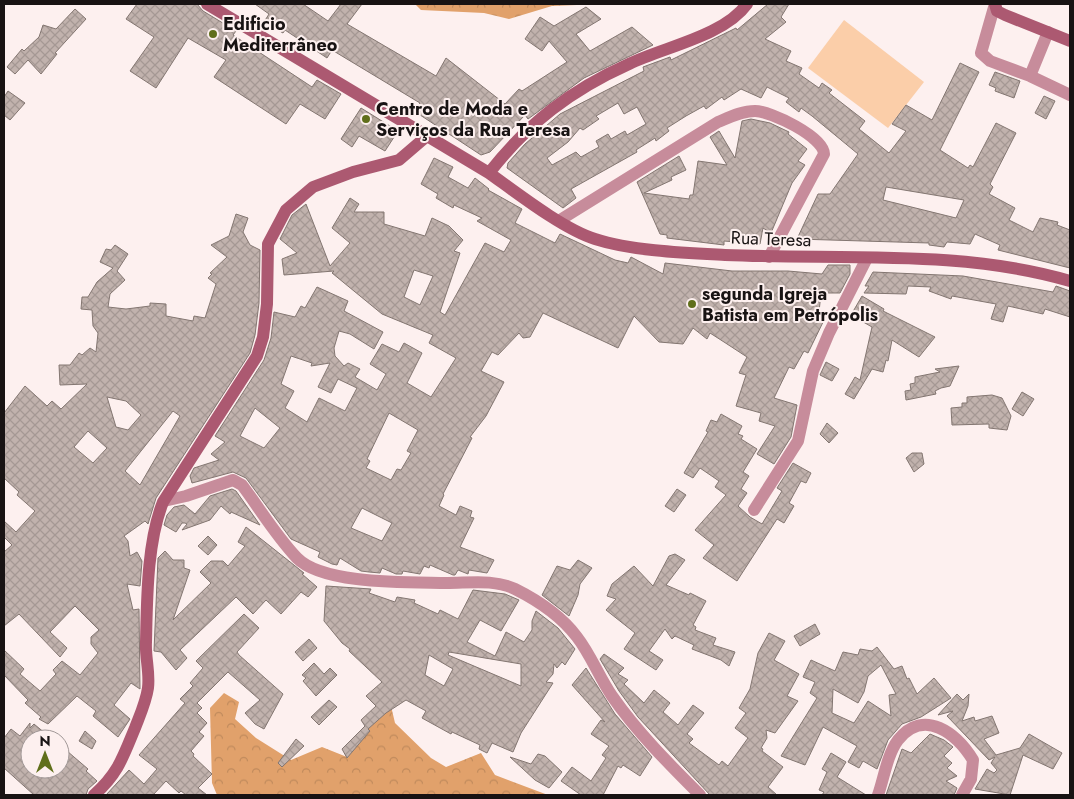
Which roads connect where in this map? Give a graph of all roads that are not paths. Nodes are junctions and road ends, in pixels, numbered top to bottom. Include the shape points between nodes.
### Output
1 (207, 4) edge
2 (747, 4) edge
3 (995, 4) edge
4 (1048, 32) junction
5 (1070, 41) edge
6 (1030, 76) junction
7 (1070, 95) edge
8 (427, 136) junction
9 (489, 173) junction
10 (560, 220) junction
11 (769, 257) junction
12 (867, 258) junction
13 (1070, 281) edge
14 (164, 501) junction
15 (754, 510) dead end
16 (94, 795) edge
17 (700, 795) edge
18 (878, 795) edge
19 (962, 795) edge

1 - 8 main road, Rua Teresa
2 - 9 main road via 720,26 630,63 570,96 532,124
3 - 4 main road via 1005,15
3 - 6 street via 981,53 990,61
4 - 5 main road
4 - 6 street
6 - 7 street
8 - 9 main road, Rua Teresa
8 - 14 main road via 399,160 352,172 313,187 286,210 268,244 267,304 257,356
9 - 10 main road, Rua Teresa
10 - 11 main road, Rua Teresa via 592,238 609,243 693,254
10 - 11 street via 718,122 737,114 768,113 810,136 822,147 824,154
11 - 12 main road, Rua Teresa
12 - 13 main road, Rua Teresa via 973,261 1034,270
12 - 15 street via 828,333 813,371 798,441
14 - 16 main road via 152,538 146,700 121,764
14 - 17 street via 232,480 242,485 298,558 320,571 390,582 490,582 515,589 568,626 611,696 655,749
18 - 19 street via 898,741 918,726 940,726 973,760 971,779

